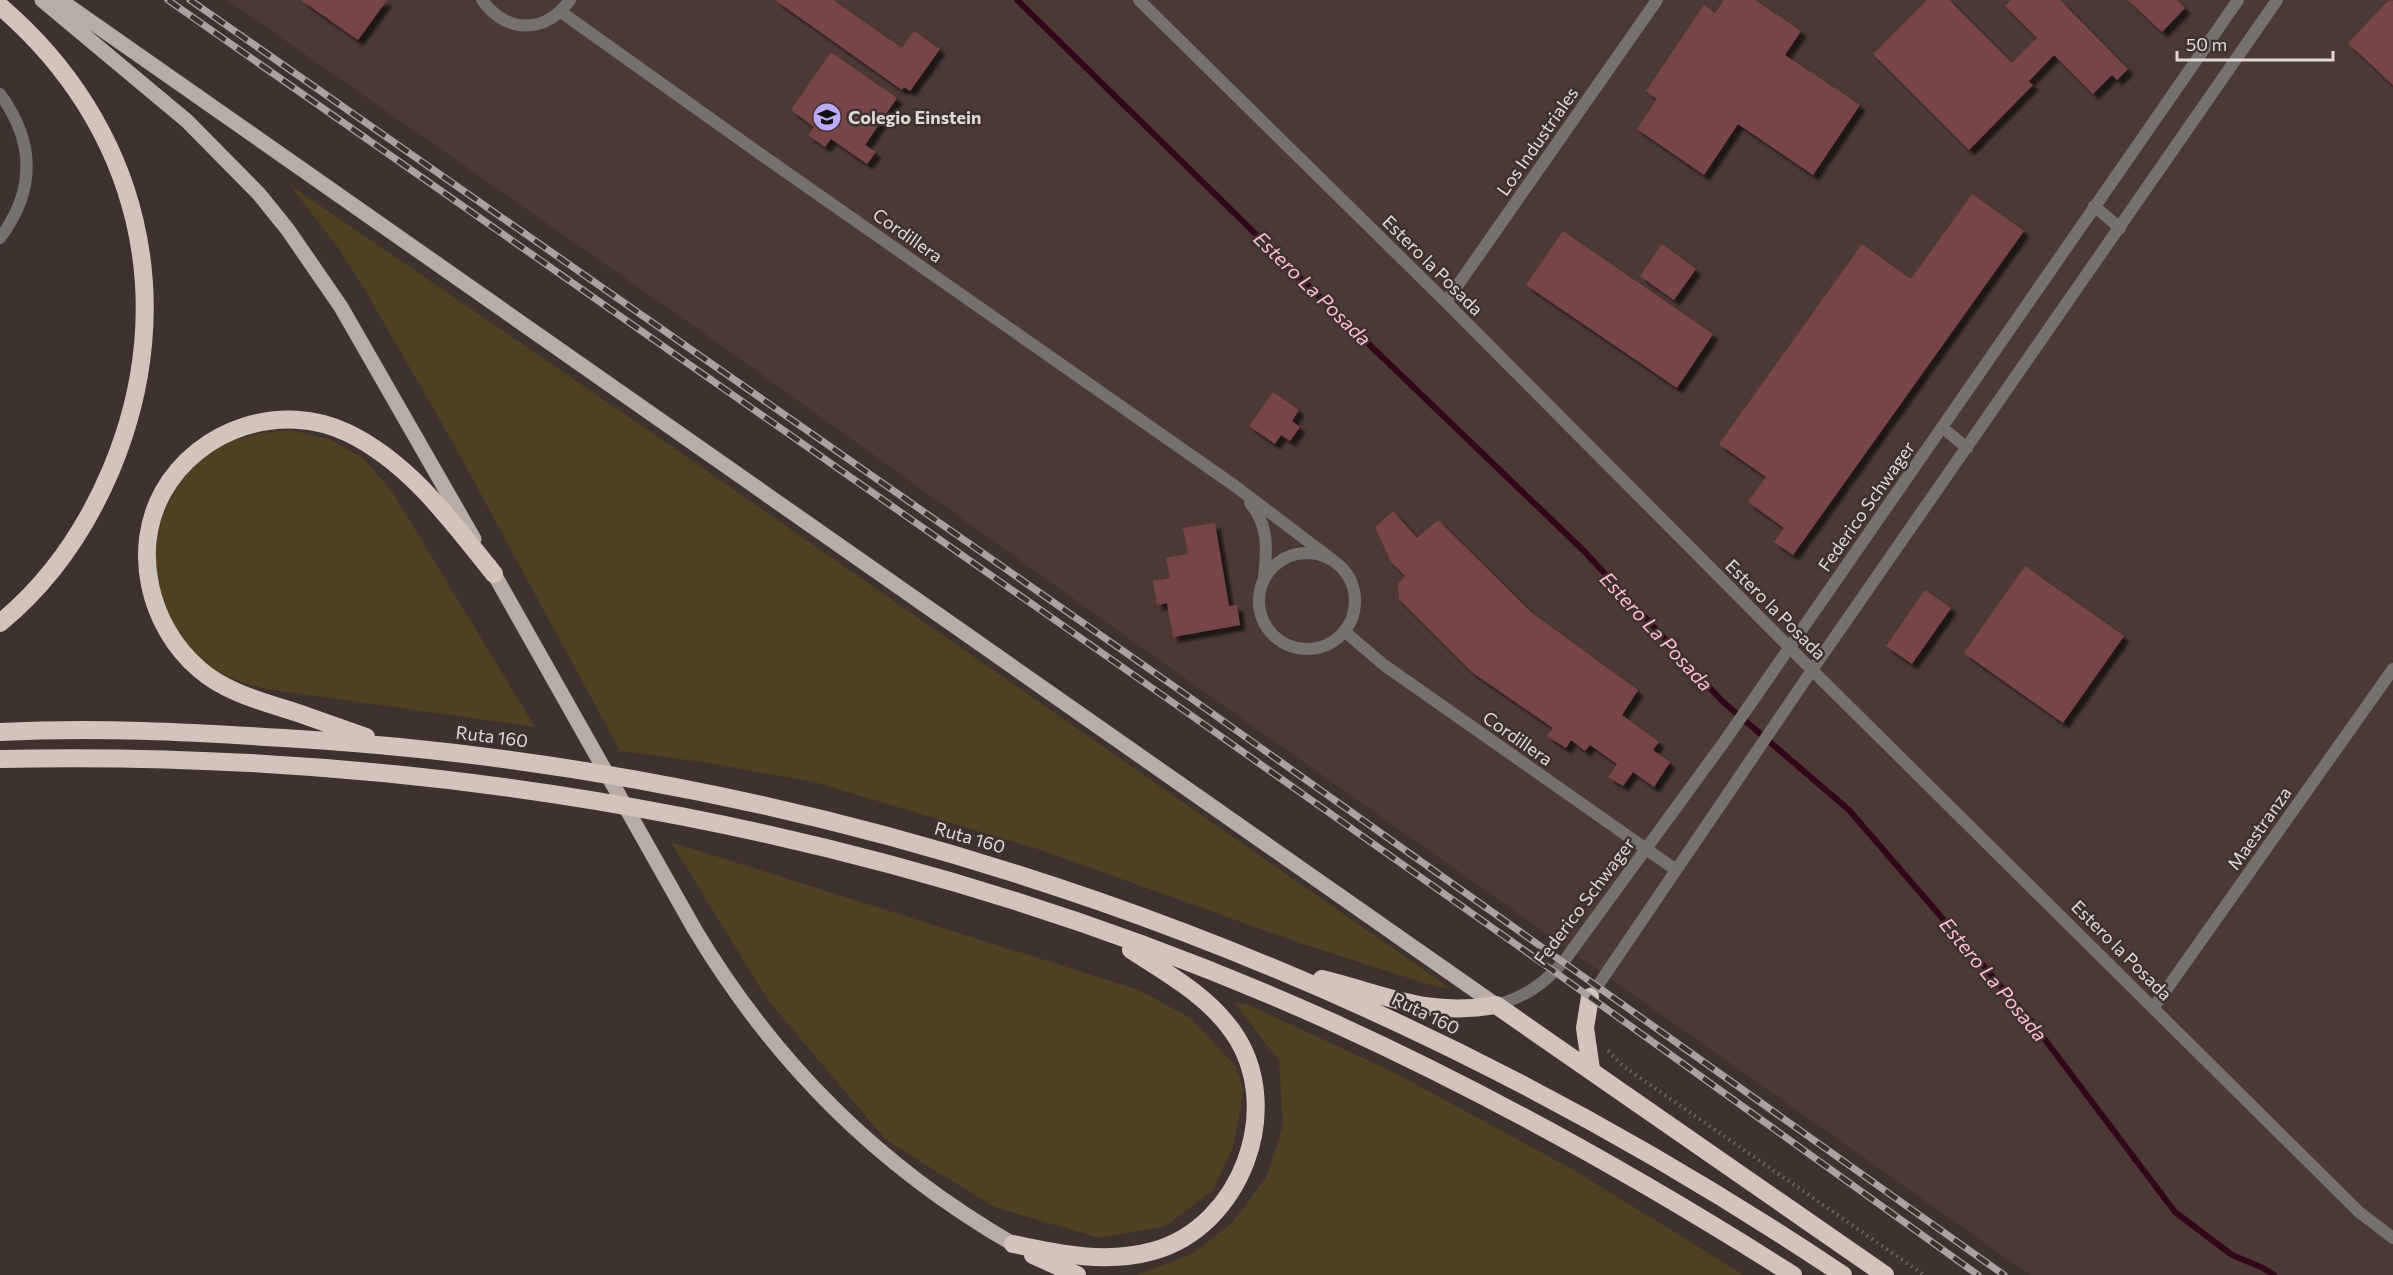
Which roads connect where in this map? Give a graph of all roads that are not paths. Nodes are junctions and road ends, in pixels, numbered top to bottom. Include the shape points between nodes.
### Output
1 (42, 0) edge
2 (60, 0) edge
3 (482, 0) edge
4 (570, 0) edge
5 (1139, 0) edge
6 (1657, 0) edge
7 (2238, 0) edge
8 (2272, 2) edge
9 (0, 6) edge
10 (561, 12) junction
11 (0, 94) edge
12 (2094, 206) junction
13 (2120, 228) junction
14 (0, 238) edge
15 (1446, 302) junction
16 (1943, 428) junction
17 (1967, 448) junction
18 (1235, 486) junction
19 (1334, 561) junction
20 (494, 574) junction
21 (1264, 578) junction
22 (0, 623) edge
23 (1344, 631) junction
24 (1789, 648) junction
25 (2393, 669) edge
26 (1812, 670) junction
27 (0, 732) edge
28 (391, 745) junction
29 (0, 759) edge
30 (1646, 850) junction
31 (1676, 870) junction
32 (1093, 928) junction
33 (1280, 969) junction
34 (1590, 997) joint
35 (1496, 1005) junction
36 (2154, 1007) junction
37 (1592, 1070) junction
38 (2393, 1238) edge
39 (1013, 1244) junction
40 (1077, 1275) edge
41 (1793, 1275) edge
42 (1843, 1275) edge
43 (1885, 1275) edge

1 - 20 main road via 187,121 245,178 288,230 341,307
2 - 35 main road
3 - 10 street via 502,20 517,25 548,21
4 - 10 street
5 - 15 street, Estero la Posada
6 - 15 street, Los Industriales
7 - 12 street, Federico Schwager
8 - 13 street
9 - 22 highway via 64,74 105,137 132,208 145,293 143,348 136,390 127,427 105,483 64,556 30,596
10 - 18 street, Cordillera
11 - 14 street via 19,123 27,165 18,210
12 - 13 street
12 - 16 street, Federico Schwager
13 - 17 street
15 - 24 street, Estero la Posada
16 - 17 street
16 - 24 street, Federico Schwager
17 - 26 street
18 - 19 street, Cordillera
18 - 21 street, Cordillera via 1258,512 1264,527
19 - 21 street via 1304,552 1274,565
19 - 23 street, Cordillera via 1353,586 1352,617
20 - 28 highway via 446,515 399,467 366,442 326,424 282,418 236,429 202,448 163,492 148,537 149,580 161,619 190,661 244,695
20 - 39 main road via 716,966 740,1000 789,1062 847,1122 909,1175
21 - 23 street, Cordillera via 1259,609 1264,624 1281,640 1302,649 1318,648
23 - 30 street, Cordillera via 1384,665
24 - 26 street, Estero la Posada
24 - 30 street, Federico Schwager
25 - 36 street, Maestranza
26 - 31 street
26 - 36 street, Estero la Posada
27 - 28 highway, Ruta 160 via 165,731
28 - 33 highway, Ruta 160 via 685,788 858,827 1096,899
29 - 32 highway via 151,758 320,766 581,798 668,812 826,848
30 - 31 street, Cordillera
30 - 35 street, Federico Schwager via 1549,978 1526,994
31 - 34 street
32 - 39 highway via 1194,993 1234,1034 1248,1064 1255,1096 1249,1156 1232,1190 1208,1219 1193,1232 1156,1250 1099,1258
32 - 41 highway via 1330,1021 1461,1083 1615,1166
33 - 35 highway via 1412,1005 1455,1010
33 - 42 highway, Ruta 160 via 1443,1044 1599,1125
34 - 37 highway via 1585,1028
35 - 37 highway
36 - 38 street, Estero la Posada via 2359,1212
37 - 43 highway
39 - 40 highway

